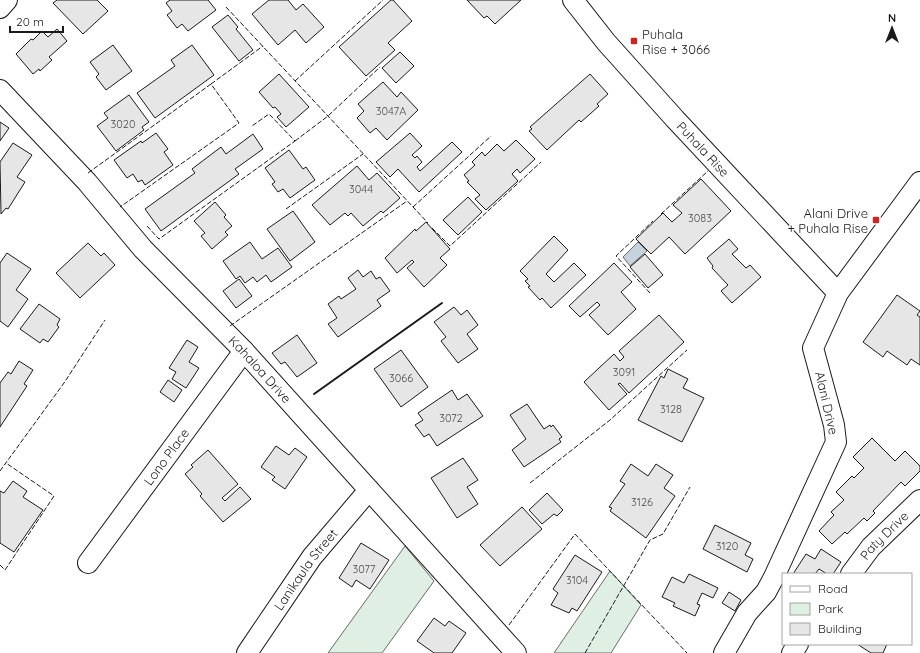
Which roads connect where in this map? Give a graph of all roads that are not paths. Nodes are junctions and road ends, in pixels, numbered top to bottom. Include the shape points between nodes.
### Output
1 (7, 0) edge
2 (573, 0) edge
3 (0, 8) edge
4 (0, 90) edge
5 (920, 182) edge
6 (838, 293) junction
7 (244, 351) junction
8 (369, 490) junction
9 (920, 500) edge
10 (88, 563) dead end
11 (852, 573) edge
12 (247, 653) edge
13 (516, 653) edge
14 (724, 653) edge

1 - 3 street
2 - 6 street, Puhala Rise via 606,42 675,119
4 - 7 street, Kahaloa Drive via 87,182 143,249
5 - 6 street, Alani Drive
6 - 14 street, Alani Drive via 813,348 834,425 836,442 774,577 766,592 747,613
7 - 8 street, Kahaloa Drive
7 - 10 street, Lono Place
8 - 12 street, Lanikaula Street via 312,558
8 - 13 street, Kahaloa Drive
9 - 11 street, Paty Drive via 871,547

